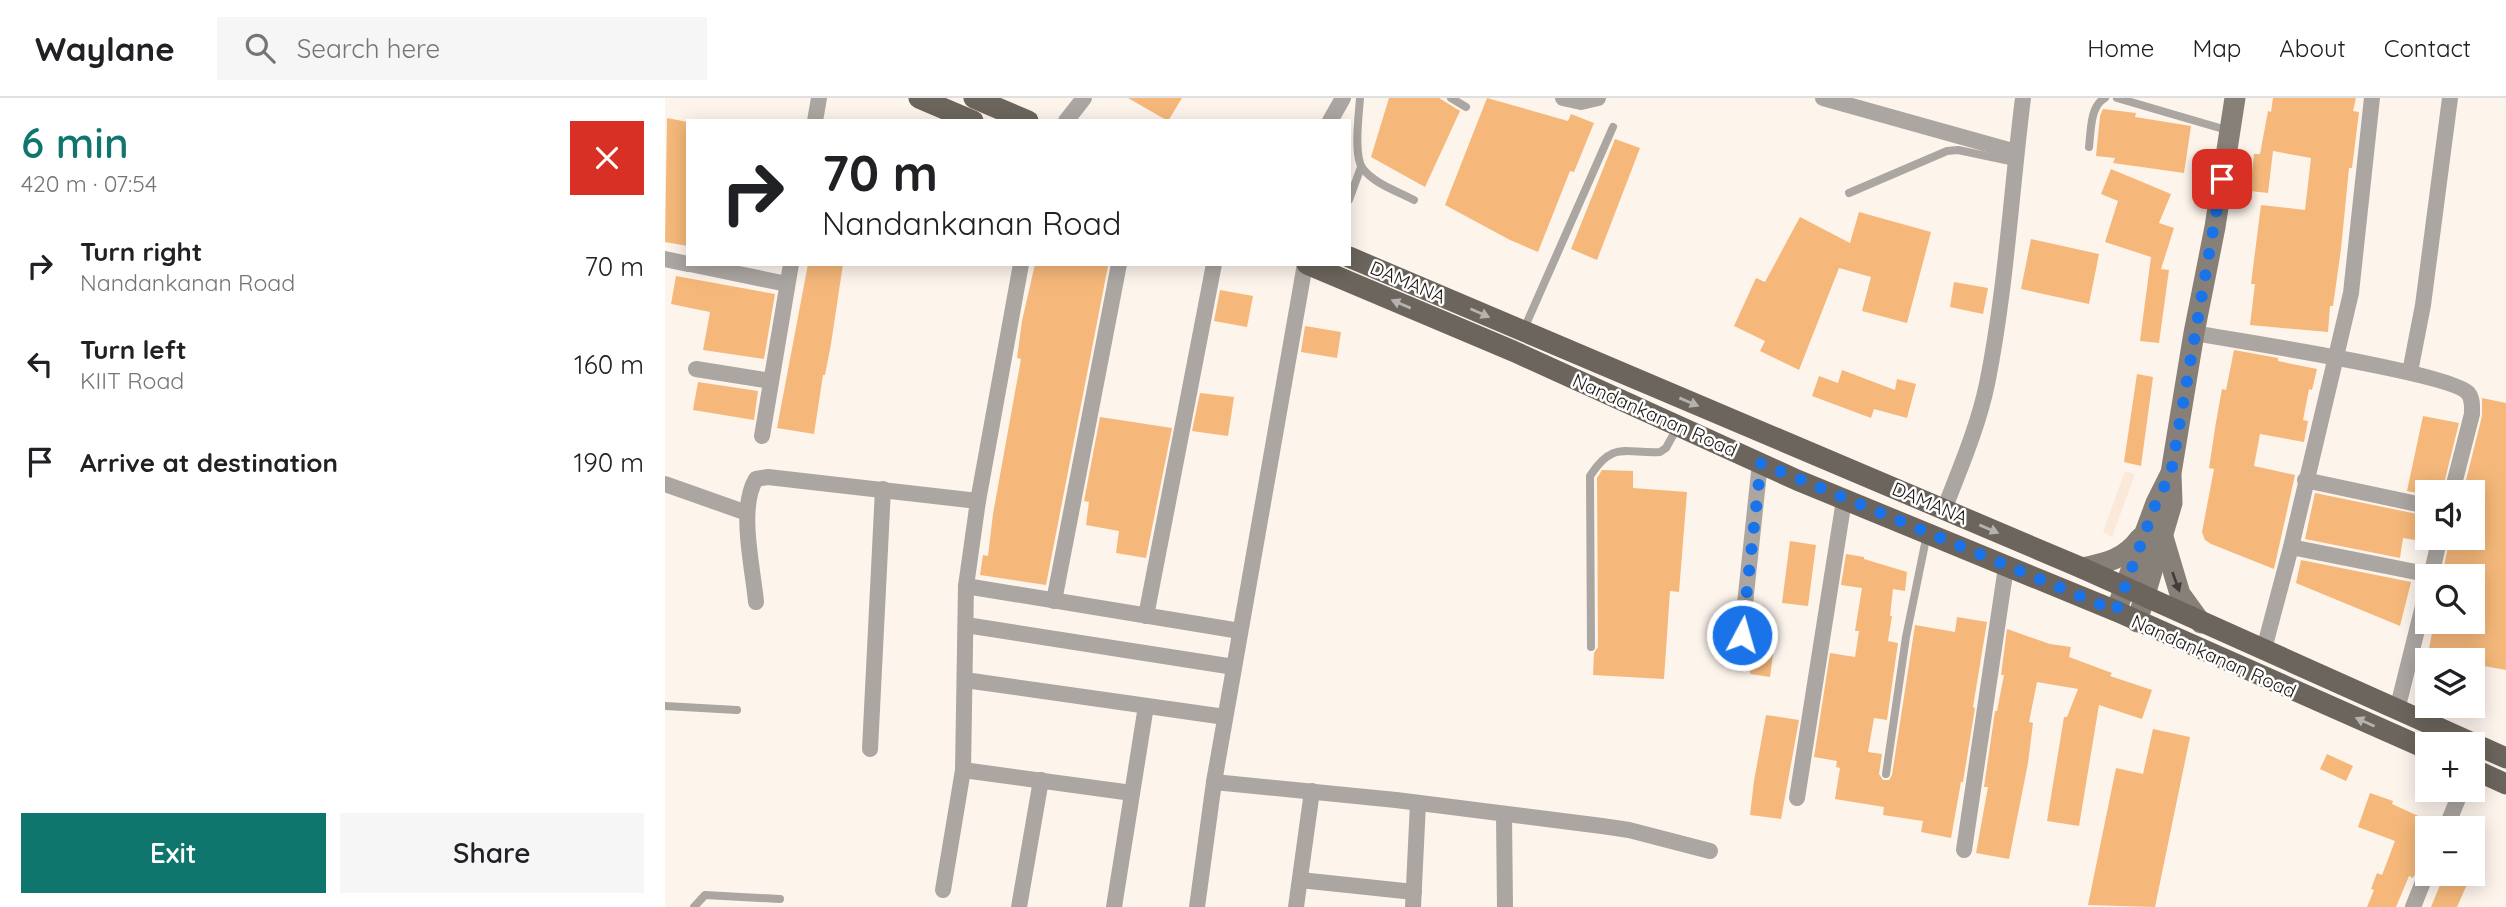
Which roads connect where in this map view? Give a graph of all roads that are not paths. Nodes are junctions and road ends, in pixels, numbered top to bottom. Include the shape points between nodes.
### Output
1 (818, 98) edge
2 (919, 98) edge
3 (974, 98) edge
4 (1084, 98) edge
5 (1343, 98) edge
6 (1360, 98) edge
7 (1451, 98) edge
8 (1563, 98) edge
9 (1598, 98) edge
10 (1823, 98) edge
11 (2023, 98) edge
12 (2105, 98) edge
13 (2117, 98) edge
14 (2235, 98) edge
15 (2372, 98) edge
16 (2450, 98) edge
17 (1466, 107) dead end
18 (815, 119) edge
19 (968, 119) edge
20 (1023, 119) edge
21 (1068, 119) edge
22 (1331, 119) edge
23 (1613, 127) dead end
24 (2230, 131) junction
25 (2089, 147) dead end
26 (2016, 157) junction
27 (1361, 167) junction
28 (1849, 193) dead end
29 (1351, 194) edge
30 (1414, 200) dead end
31 (1351, 258) edge
32 (665, 259) edge
33 (686, 263) edge
34 (699, 266) edge
35 (790, 266) edge
36 (1021, 266) edge
37 (1119, 266) edge
38 (1214, 266) edge
39 (1306, 266) edge
40 (1311, 266) edge
41 (787, 284) junction
42 (1523, 332) junction
43 (2194, 333) junction
44 (2335, 359) junction
45 (696, 369) dead end
46 (2410, 372) junction
47 (771, 381) junction
48 (1678, 426) junction
49 (762, 436) dead end
50 (1761, 463) junction
51 (2305, 480) junction
52 (2455, 480) edge
53 (665, 484) edge
54 (883, 489) junction
55 (1844, 500) junction
56 (978, 501) junction
57 (2415, 503) edge
58 (1944, 510) junction
59 (747, 513) junction
60 (2155, 532) junction
61 (1927, 534) junction
62 (2291, 547) junction
63 (2006, 567) junction
64 (2082, 568) junction
65 (2415, 576) edge
66 (966, 586) junction
67 (2135, 591) junction
68 (1054, 601) junction
69 (756, 602) dead end
70 (2116, 611) junction
71 (1146, 616) junction
72 (2137, 622) junction
73 (2201, 623) junction
74 (966, 625) junction
75 (1240, 631) junction
76 (2416, 634) edge
77 (1591, 647) dead end
78 (2264, 649) junction
79 (1739, 660) dead end
80 (1234, 667) junction
81 (965, 680) junction
82 (665, 706) edge
83 (1146, 706) junction
84 (737, 710) dead end
85 (2397, 710) junction
86 (1226, 717) junction
87 (2415, 744) edge
88 (870, 750) dead end
89 (2506, 758) edge
90 (963, 770) junction
91 (1886, 774) dead end
92 (2485, 774) edge
93 (1041, 780) junction
94 (1214, 782) junction
95 (2506, 784) edge
96 (1312, 791) junction
97 (1132, 793) junction
98 (1797, 797) dead end
99 (1418, 803) junction
100 (1504, 814) junction
101 (1964, 850) dead end
102 (1710, 852) dead end
103 (1300, 880) junction
104 (2421, 886) edge
105 (943, 890) dead end
106 (1414, 899) edge
107 (780, 900) dead end
108 (694, 907) edge
109 (1019, 907) edge
110 (1114, 907) edge
111 (1197, 907) edge
112 (1296, 907) edge
113 (1504, 907) edge
114 (2413, 907) edge

1 - 18 street
2 - 19 main road
3 - 20 main road
4 - 21 street
5 - 22 street
6 - 27 lane
7 - 17 lane
8 - 9 street via 1581,102
10 - 26 street
11 - 26 street
12 - 25 lane via 2094,110
13 - 24 lane
14 - 24 main road
15 - 44 street via 2351,293
16 - 46 street
23 - 42 lane
24 - 43 main road
26 - 28 lane via 1947,151
26 - 58 street via 1987,384 1974,433
27 - 29 lane
27 - 30 lane via 1375,180
31 -> 42 main road, DAMANA
32 - 33 street
34 - 41 street
35 - 41 street
36 - 56 street
37 - 68 street
38 - 71 street
39 - 75 street
48 -> 40 main road, Nandankanan Road
41 - 47 street
42 -> 58 main road, DAMANA
43 - 44 street
43 - 60 main road via 2171,473 2172,503
44 - 46 street
44 - 51 street
45 - 47 street
46 - 52 street via 2456,386 2468,393 2472,402
47 - 49 street
48 - 50 main road, Nandankanan Road
48 - 77 lane via 1660,452 1616,451 1599,462 1590,476
50 - 55 main road, Nandankanan Road
50 - 79 street
51 - 57 street
51 - 62 street
53 - 59 street
54 - 56 street
54 - 59 street via 756,478
54 - 88 street
55 - 61 main road, Nandankanan Road
55 - 98 street
56 - 66 street
58 -> 64 main road, DAMANA
59 - 69 street
60 - 64 main road via 2116,560
60 - 67 main road
60 -> 73 main road via 2180,594
61 - 63 main road, Nandankanan Road
61 - 91 lane
62 - 65 street
62 - 78 street
63 - 70 main road, Nandankanan Road
63 - 101 street
64 - 67 main road, DAMANA
66 - 68 street
66 - 74 street
67 - 70 main road
67 - 72 main road
67 - 73 main road, DAMANA
68 - 71 street
70 - 72 main road, Nandankanan Road
71 - 75 street
87 -> 72 main road, Nandankanan Road
73 - 78 main road, DAMANA
74 - 80 street
74 - 81 street
75 - 80 street
76 - 85 street
78 - 85 main road, DAMANA
80 - 86 street
81 - 83 street
81 - 90 street
82 - 84 lane
83 - 86 street
83 - 97 street
85 - 89 main road, DAMANA
86 - 94 street
90 - 93 street
90 - 105 street
92 - 95 main road
93 - 97 street
93 - 109 street
94 - 96 street
94 - 111 street
96 - 99 street
96 - 103 street
97 - 110 street
99 - 100 street
99 - 106 street
100 - 102 street via 1629,830
100 - 113 street
103 - 106 street
103 - 112 street
104 - 114 street
107 - 108 lane via 705,895

